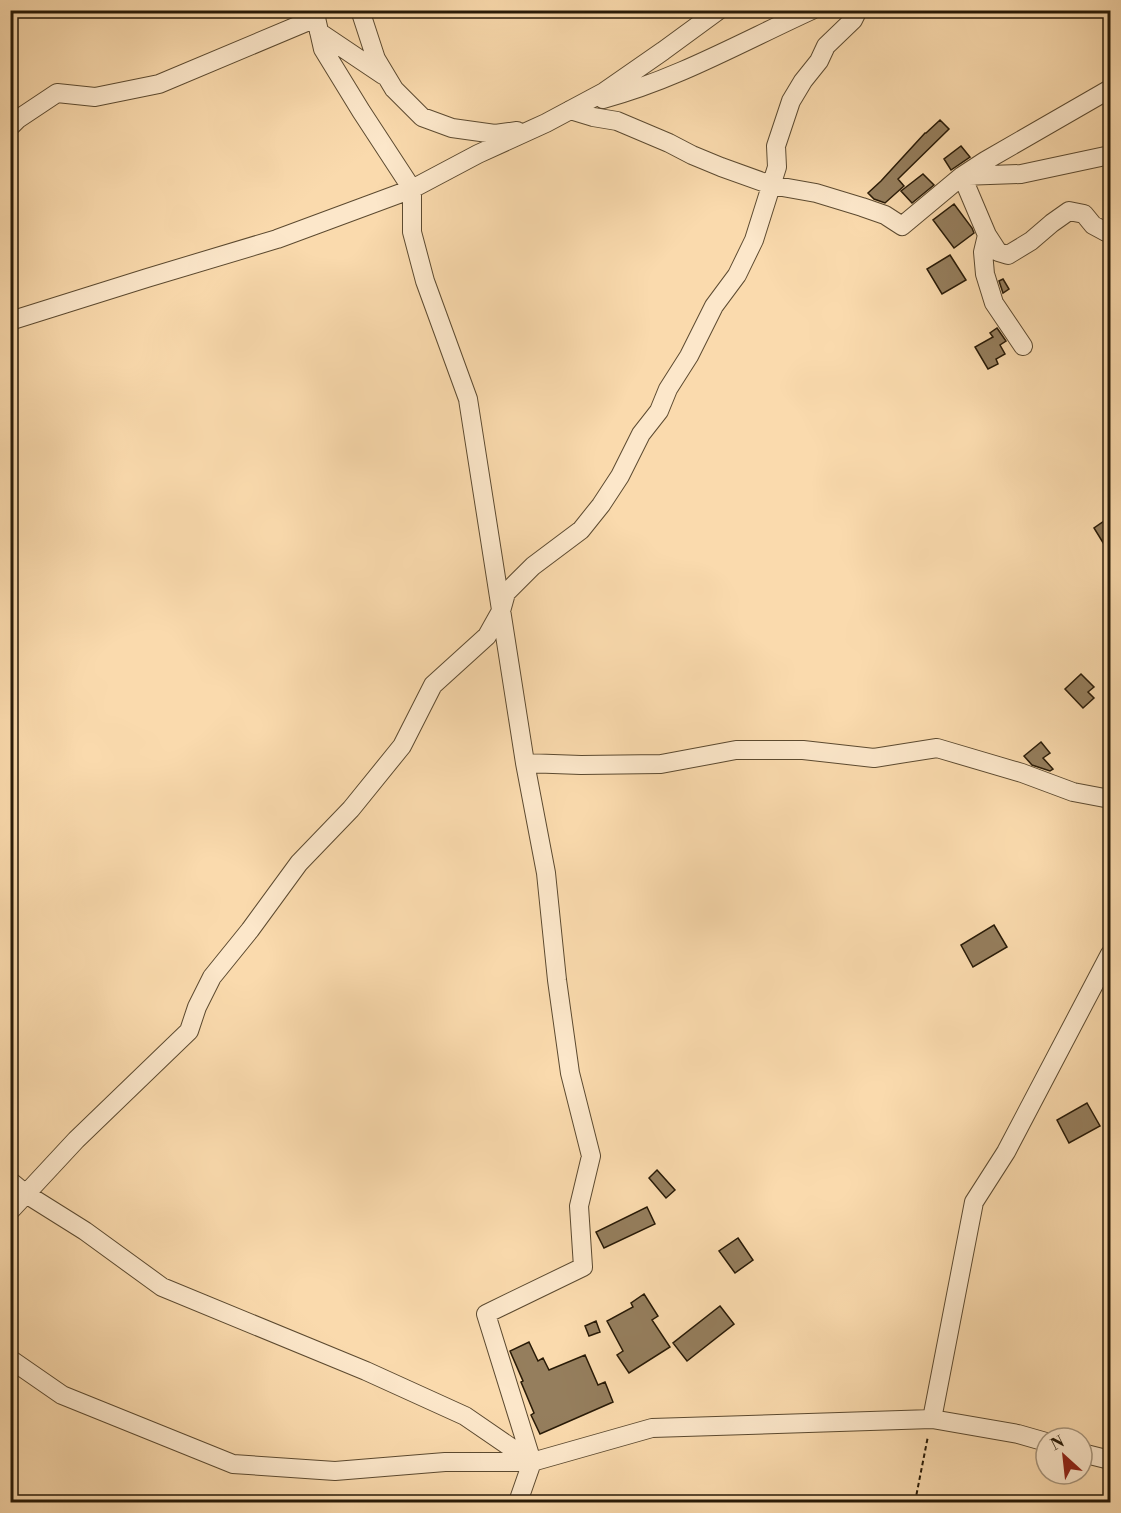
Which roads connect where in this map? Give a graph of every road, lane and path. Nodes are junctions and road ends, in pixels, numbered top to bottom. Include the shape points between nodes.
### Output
1 (360, 10) edge
2 (719, 10) edge
3 (812, 10) edge
4 (858, 10) edge
5 (318, 20) edge
6 (387, 78) junction
7 (1110, 89) edge
8 (575, 107) junction
9 (10, 127) edge
10 (530, 130) junction
11 (1110, 155) edge
12 (962, 176) junction
13 (771, 185) junction
14 (412, 189) junction
15 (1106, 232) dead end
16 (987, 235) junction
17 (10, 321) edge
18 (1023, 346) dead end
19 (501, 611) junction
20 (525, 763) junction
21 (1110, 799) edge
22 (1110, 954) edge
23 (10, 1181) edge
24 (26, 1194) junction
25 (10, 1211) edge
26 (10, 1359) edge
27 (932, 1419) junction
28 (1034, 1439) edge
29 (1094, 1457) edge
30 (1110, 1460) edge
31 (532, 1462) junction
32 (518, 1503) edge
33 (915, 1503) edge

1 - 6 street via 375,59
2 - 8 street via 614,85
3 - 8 street via 696,65 625,93
4 - 13 street via 826,46 791,101 776,146 777,167
5 - 6 street
5 - 9 street via 159,84 95,97 57,93
5 - 14 street via 323,48
6 - 10 street via 422,117 452,128 495,134
7 - 12 street
8 - 10 street
8 - 13 street
10 - 14 street
11 - 12 street via 1021,174
12 - 13 street via 902,226 862,207
12 - 16 street
13 - 19 street via 754,240 737,275 714,306 620,476 581,530 533,566 506,593
14 - 17 street via 278,239
14 - 19 street via 412,232 425,281 468,399
15 - 16 street via 1084,214 1070,212 1008,255 998,252
16 - 18 street via 984,274 994,303
19 - 20 street
19 - 24 street via 487,636 433,685 402,746 351,809 299,863 212,977 189,1031
20 - 21 street via 661,764 736,750 803,750 874,758 937,748 1073,792
20 - 31 street via 546,873 570,1073 591,1156 579,1206 583,1267 486,1314
22 - 27 street via 1006,1152 975,1202
23 - 24 street
24 - 25 street
24 - 31 street via 162,1287 465,1416
26 - 31 street via 62,1395 233,1464 335,1471 445,1462
27 - 28 street
27 - 31 street via 652,1428
27 - 33 path
29 - 30 street
31 - 32 street

